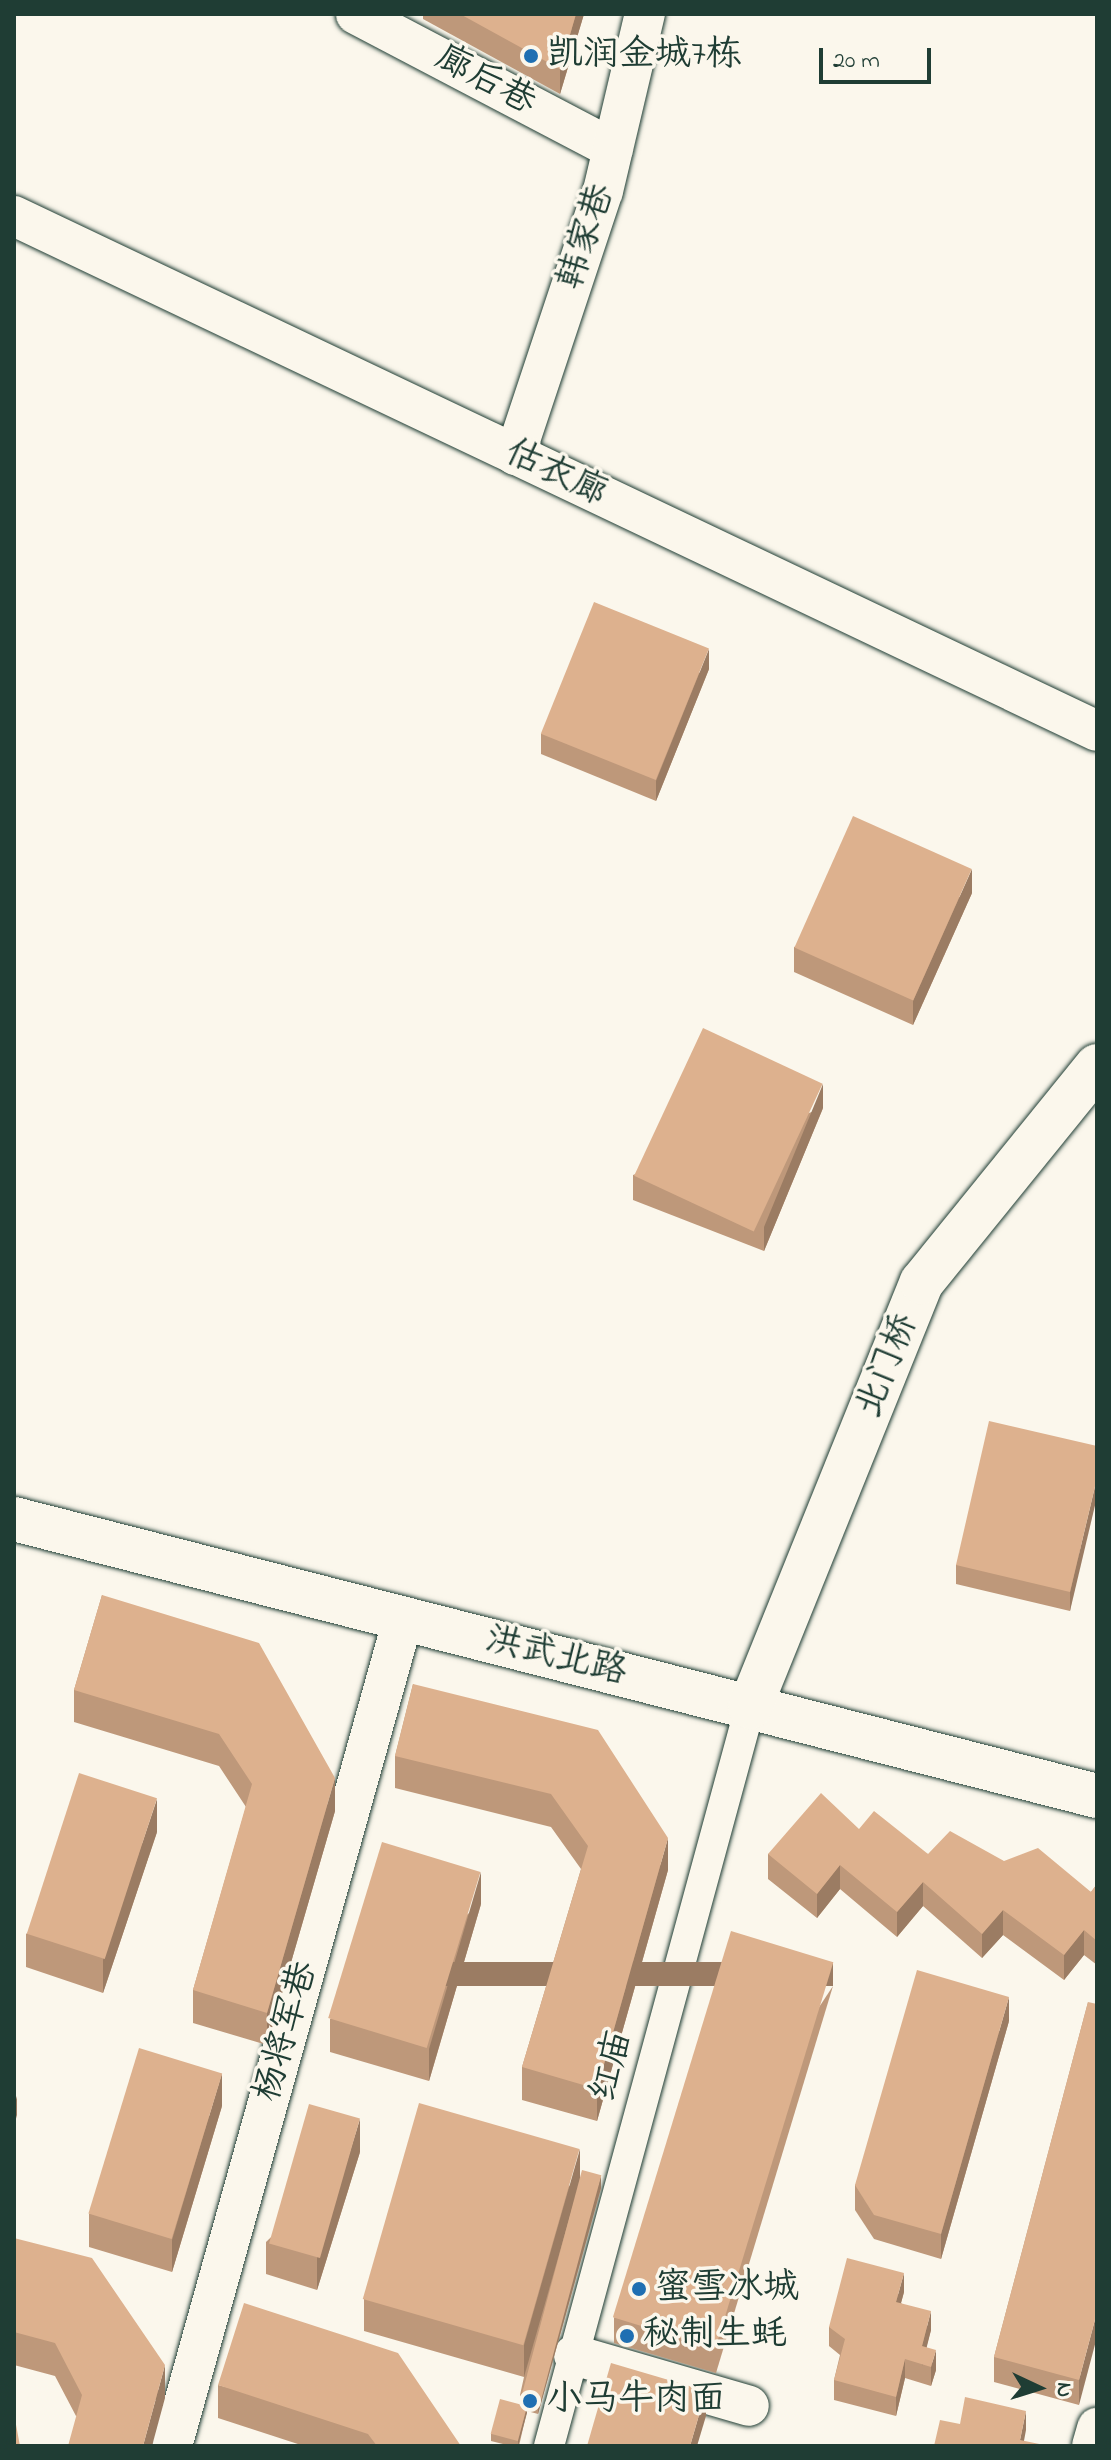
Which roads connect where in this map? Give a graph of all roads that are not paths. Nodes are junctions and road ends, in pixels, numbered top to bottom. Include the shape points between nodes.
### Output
1 (356, 14) edge
2 (645, 14) edge
3 (613, 149) junction
4 (14, 216) edge
5 (515, 455) junction
6 (1097, 731) edge
7 (1097, 1066) edge
8 (14, 1519) edge
9 (403, 1619) junction
10 (750, 1707) junction
11 (1097, 1796) edge
12 (574, 2355) junction
13 (749, 2406) dead end
14 (1097, 2428) edge
15 (172, 2446) edge
16 (549, 2446) edge
17 (1092, 2446) edge

1 - 3 street, 廊后巷
2 - 3 street, 韩家巷
3 - 5 street, 韩家巷
4 - 5 street, 估衣廊
5 - 6 street, 估衣廊
7 - 10 main road, 北门桥 via 922,1282
8 - 9 main road, 洪武北路
9 - 10 main road, 洪武北路
9 - 15 street, 杨将军巷
10 - 11 main road, 洪武北路
10 - 12 street, 红庙
12 - 13 street
12 - 16 street, 红庙
14 - 17 street

